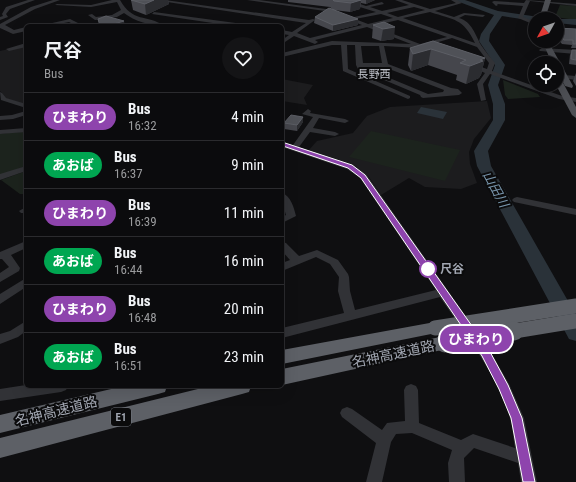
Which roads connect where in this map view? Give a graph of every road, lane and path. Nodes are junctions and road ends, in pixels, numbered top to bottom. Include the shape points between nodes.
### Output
1 (33, 0) edge
2 (118, 0) edge
3 (156, 0) edge
4 (164, 0) edge
5 (182, 0) edge
6 (249, 0) edge
7 (339, 0) edge
8 (397, 0) edge
9 (427, 0) edge
10 (432, 0) edge
11 (453, 0) edge
12 (260, 1) edge
13 (350, 1) edge
14 (549, 1) edge
15 (528, 2) edge
16 (556, 2) edge
17 (58, 3) edge
18 (176, 3) junction
19 (382, 3) dead end
20 (252, 5) dead end
21 (496, 5) dead end
22 (576, 5) edge
23 (414, 6) junction
24 (365, 7) junction
25 (246, 8) dead end
26 (326, 10) junction
27 (429, 10) junction
28 (124, 11) junction
29 (240, 12) junction
30 (380, 12) junction
31 (544, 12) edge
32 (553, 12) dead end
33 (154, 13) junction
34 (321, 14) edge
35 (90, 15) dead end
36 (234, 15) dead end
37 (316, 18) edge
38 (398, 18) junction
39 (139, 19) junction
40 (227, 19) dead end
41 (349, 19) junction
42 (457, 19) junction
43 (528, 19) edge
44 (311, 22) junction
45 (221, 23) junction
46 (1, 24) edge
47 (51, 24) edge
48 (77, 24) edge
49 (153, 24) edge
50 (228, 24) edge
51 (367, 25) junction
52 (24, 29) edge
53 (284, 32) edge
54 (294, 34) junction
55 (451, 37) junction
56 (309, 40) junction
57 (284, 41) edge
58 (344, 43) junction
59 (358, 44) junction
60 (24, 45) edge
61 (320, 45) junction
62 (382, 45) junction
63 (419, 46) junction
64 (479, 46) junction
65 (548, 48) edge
66 (9, 49) dead end
67 (542, 50) joint
68 (550, 51) junction
69 (576, 52) edge
70 (284, 54) edge
71 (440, 54) edge
72 (545, 56) edge
73 (553, 56) edge
74 (461, 61) edge
75 (359, 65) junction
76 (385, 65) junction
77 (489, 72) junction
78 (409, 74) junction
79 (564, 78) edge
80 (576, 78) edge
81 (392, 81) junction
82 (564, 84) edge
83 (0, 94) edge
84 (428, 96) junction
85 (573, 99) edge
86 (484, 100) dead end
87 (24, 105) edge
88 (308, 111) dead end
89 (24, 114) edge
90 (576, 115) edge
91 (317, 116) junction
92 (0, 118) edge
93 (345, 121) dead end
94 (308, 129) junction
95 (24, 130) edge
96 (0, 132) edge
97 (335, 134) dead end
98 (284, 145) edge
99 (295, 148) junction
100 (24, 169) edge
101 (0, 177) edge
102 (284, 199) edge
103 (517, 200) dead end
104 (576, 212) edge
105 (284, 219) edge
106 (24, 245) edge
107 (284, 247) edge
108 (2, 255) edge
109 (297, 260) junction
110 (284, 266) edge
111 (0, 278) edge
112 (24, 283) edge
113 (444, 292) junction
114 (0, 300) edge
115 (576, 306) edge
116 (350, 315) junction
117 (576, 321) edge
118 (24, 326) edge
119 (284, 332) edge
120 (0, 339) edge
121 (284, 358) edge
122 (284, 377) edge
123 (47, 388) edge
124 (150, 388) edge
125 (234, 388) edge
126 (411, 390) dead end
127 (0, 395) edge
128 (347, 413) dead end
129 (0, 424) edge
130 (412, 427) junction
131 (384, 440) junction
132 (461, 447) junction
133 (0, 448) edge
134 (524, 458) junction
135 (374, 482) edge
136 (457, 482) edge
137 (529, 482) edge

1 - 46 street via 8,8
2 - 17 street via 90,6
2 - 28 street
3 - 4 street
4 - 18 street
5 - 18 street
6 - 12 street
7 - 13 street
8 - 23 street
9 - 10 street
11 - 27 street via 460,3
12 - 20 street
12 - 26 street
13 - 24 street
13 - 26 street
14 - 15 street
14 - 16 street
14 - 31 main road
15 - 21 street via 494,2
15 - 43 street via 521,14
16 - 22 street
16 - 32 main road
17 - 46 street via 33,8
18 - 29 street
18 - 33 street
19 - 24 street
23 - 27 street
23 - 30 street
24 - 30 street
25 - 29 street
26 - 34 street
26 - 41 street
27 - 38 street
27 - 42 street
28 - 35 street via 115,16 95,19
28 - 39 street
29 - 36 street
29 - 44 street
30 - 38 street
30 - 41 street
33 - 39 street
33 - 45 street
37 - 44 street
38 - 51 street
38 - 55 street
39 - 49 street
40 - 45 street
41 - 51 street
42 - 42 street via 464,14 483,15 473,22
42 - 64 street via 471,29
44 - 54 street
45 - 50 street
46 - 52 street via 13,32
47 - 48 street via 70,20
51 - 56 street
51 - 63 street
53 - 54 street
54 - 56 street
54 - 57 street
55 - 63 street
55 - 64 street
56 - 61 street
58 - 59 street
58 - 61 street
58 - 84 street via 345,70 411,97
59 - 62 street
59 - 75 street
60 - 66 street
61 - 70 street
62 - 63 street
62 - 76 street
63 - 71 street
64 - 77 street via 492,63
65 - 68 main road
67 - 68 street
67 - 72 main road
68 - 69 street
68 - 73 main road
74 - 77 street
75 - 76 street
75 - 81 street via 360,68
76 - 78 street
77 - 85 street
77 - 86 street via 480,84
78 - 81 street
78 - 84 street via 449,92
79 - 80 street
81 - 84 street
82 - 85 main road
83 - 87 street via 3,99
85 - 90 main road
88 - 91 street via 306,114
89 - 92 street
91 - 93 street
91 - 94 street
94 - 97 street
94 - 99 street
95 - 96 street
98 - 99 street
99 - 113 street via 350,167 363,176
100 - 101 street
102 - 105 street via 291,216
103 - 104 street
106 - 108 street
107 - 109 street
108 - 111 street via 15,268
109 - 110 street
109 - 116 street via 317,253 334,262 344,277 344,291
112 - 114 street
113 - 116 street
113 - 134 street via 485,353 504,388 517,418
115 - 121 highway, 名神高速道路, bridge via 435,328
116 - 119 street
117 - 122 highway, 名神高速道路, bridge via 445,343
118 - 120 street via 14,334
123 - 127 street
124 - 129 highway, 名神高速道路 / E1
125 - 133 highway, 名神高速道路 / E1
126 - 130 street
128 - 131 street
130 - 131 street via 392,428
130 - 132 street
131 - 135 street
132 - 134 street via 473,441
132 - 136 street via 454,463
134 - 137 street

